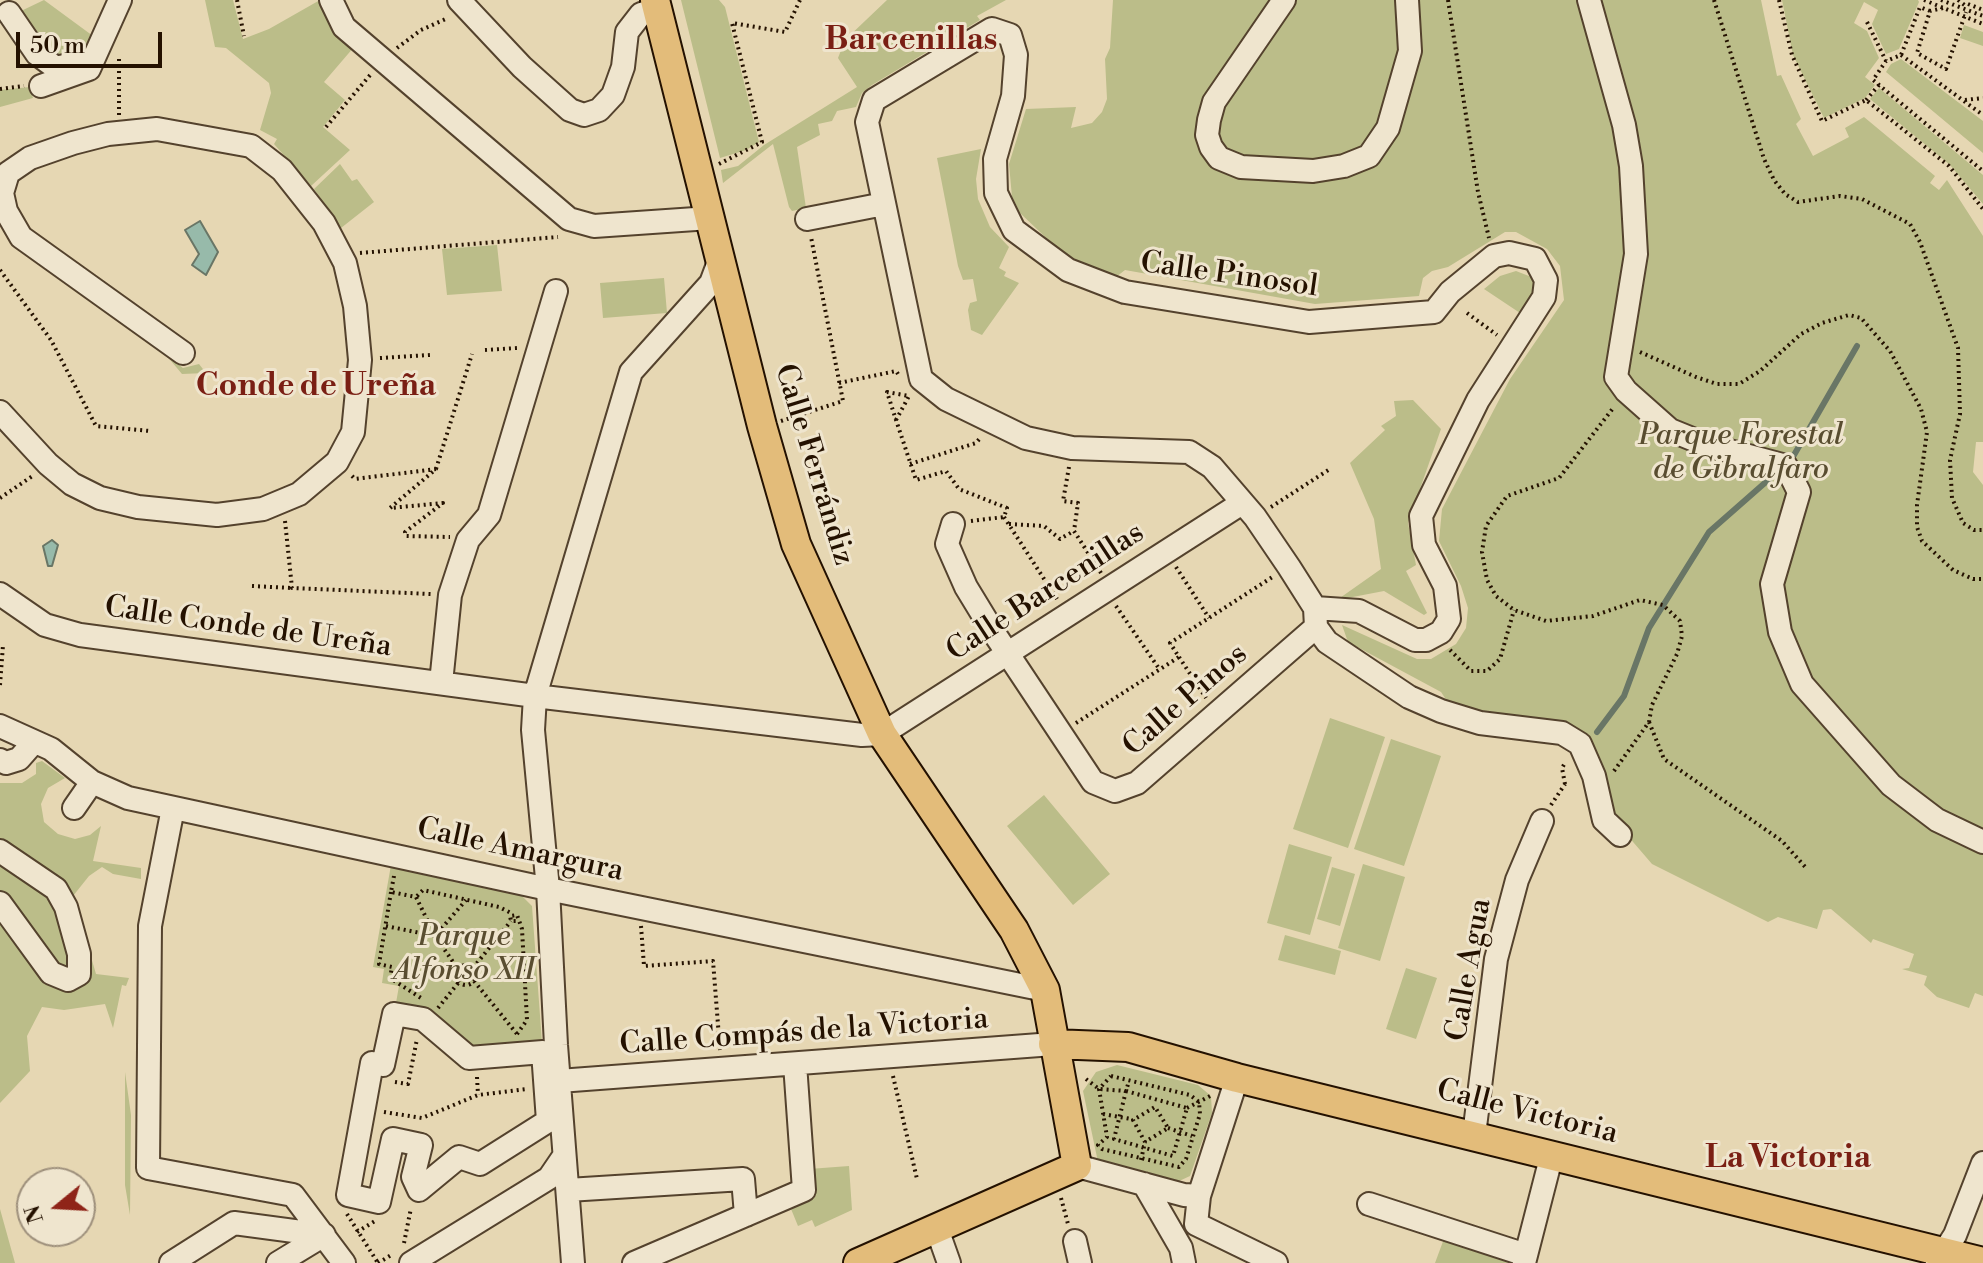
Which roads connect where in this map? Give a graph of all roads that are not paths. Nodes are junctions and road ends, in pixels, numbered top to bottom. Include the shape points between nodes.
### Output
1 (120, 0) edge
2 (331, 0) edge
3 (1284, 0) edge
4 (1407, 0) edge
5 (1589, 0) edge
6 (656, 4) edge
7 (459, 6) edge
8 (9, 13) dead end
9 (95, 60) junction
10 (41, 86) dead end
11 (4, 172) edge
12 (884, 204) junction
13 (710, 218) junction
14 (807, 219) road end
15 (720, 259) junction
16 (556, 291) dead end
17 (697, 300) junction
18 (732, 310) junction
19 (183, 353) dead end
20 (0, 412) edge
21 (1249, 510) junction
22 (953, 524) dead end
23 (0, 594) edge
24 (1316, 618) junction
25 (1007, 655) junction
26 (441, 683) junction
27 (535, 696) junction
28 (0, 726) edge
29 (882, 734) junction
30 (34, 742) junction
31 (0, 760) edge
32 (92, 782) junction
33 (74, 808) dead end
34 (173, 808) junction
35 (1542, 821) dead end
36 (1620, 835) dead end
37 (1983, 842) edge
38 (0, 851) edge
39 (548, 889) junction
40 (0, 903) edge
41 (1046, 993) junction
42 (1053, 1044) junction
43 (1128, 1047) junction
44 (795, 1064) junction
45 (1237, 1078) junction
46 (559, 1081) junction
47 (1061, 1088) junction
48 (1474, 1135) junction
49 (1552, 1154) junction
50 (564, 1156) junction
51 (1982, 1165) edge
52 (1067, 1171) junction
53 (416, 1184) joint
54 (1144, 1184) junction
55 (568, 1190) junction
56 (1199, 1196) junction
57 (1369, 1204) dead end
58 (746, 1215) junction
59 (1196, 1224) junction
60 (937, 1229) junction
61 (1172, 1230) junction
62 (324, 1235) junction
63 (1075, 1241) road end
64 (1940, 1257) edge
65 (1525, 1259) edge
66 (1983, 1262) edge
67 (171, 1263) edge
68 (278, 1263) edge
69 (344, 1263) edge
70 (411, 1263) edge
71 (573, 1263) edge
72 (634, 1263) edge
73 (858, 1263) edge
74 (949, 1263) edge
75 (1080, 1263) edge
76 (1184, 1263) edge
77 (1276, 1263) edge

1 - 9 street
2 - 13 street via 344,27 569,219 594,226
3 - 4 street via 1214,102 1209,120 1211,147 1219,158 1241,167 1329,170 1369,156 1388,128 1410,51
5 - 37 street via 1631,166 1636,254 1616,377 1670,430 1786,466 1799,492 1780,550 1773,596 1788,657 1802,684 1891,785 1937,820
6 - 7 street via 627,32 613,95 599,110 584,115 570,110
6 - 13 main road, Calle Ferrándiz
8 - 9 street via 37,54 56,68
9 - 10 street via 78,75
11 - 19 street via 6,211 21,237
11 - 20 street via 30,158 108,134 157,129 251,146 282,170 324,223 341,255 355,306 360,360 353,432 337,462 299,494 240,513 138,507 100,498 60,474
12 - 14 street
12 - 21 street, Calle Pinosol via 921,379 946,399 1026,438 1072,448 1189,452 1212,467
12 - 24 street, Calle Pinosol via 867,122 874,100 992,29 1010,35 1016,55 1013,96 995,159 996,193 1014,230 1068,270 1125,292 1309,322 1434,312 1494,256 1509,253 1535,259 1546,280 1544,297 1478,400 1421,516 1424,545 1445,586 1449,619 1434,636 1415,640 1359,611
13 - 15 main road, Calle Ferrándiz
15 - 17 street
15 - 18 main road, Calle Ferrándiz
16 - 26 street via 489,515 468,540 450,595
17 - 18 street via 722,301
17 - 27 street via 631,372
18 - 29 main road, Calle Ferrándiz via 796,544
21 - 24 street, Calle Pinosol
21 - 25 street, Calle Barcenillas via 1166,551
22 - 25 street, Calle Pinos via 947,544
23 - 26 street, Calle Conde de Ureña via 45,625 80,635
24 - 25 street, Calle Pinos via 1137,783 1115,791 1093,782
24 - 36 street, Calle Pinosol via 1327,642 1423,703 1480,723 1562,733 1580,744 1604,820
25 - 29 street, Calle Barcenillas
26 - 27 street, Calle Conde de Ureña
27 - 29 street, Calle Conde de Ureña
27 - 39 street via 533,730
28 - 30 street, Calle Amargura
29 - 41 main road, Calle Ferrándiz via 1014,930
30 - 31 street via 19,759
30 - 32 street, Calle Amargura
32 - 33 street
32 - 34 street, Calle Amargura via 128,798
34 - 39 street, Calle Amargura
34 - 62 street via 150,926 148,1168 293,1195
35 - 48 street, Calle Agua via 1517,880 1496,959
38 - 40 street via 56,889 79,954 79,974 68,980 51,973
39 - 41 street, Calle Amargura
39 - 46 street
41 - 42 main road, Calle Ferrándiz
41 - 43 main road via 1076,1027
42 - 43 main road, Calle Victoria
42 - 44 street, Calle Compás de la Victoria
42 - 47 main road, Calle Ferrándiz
43 - 45 main road, Calle Victoria
43 - 47 main road via 1071,1066
44 - 46 street, Calle Compás de la Victoria
44 - 58 street via 804,1190
45 - 48 main road, Calle Victoria
45 - 56 street
46 - 50 street
47 - 52 main road, Calle Ferrándiz
48 - 49 main road, Calle Victoria
49 - 64 main road, Calle Victoria
49 - 65 street
50 - 55 street
50 - 70 street via 549,1178
51 - 64 street via 1955,1235
52 - 54 street
52 - 60 main road
53 - 53 street via 419,1190 459,1157 480,1164 548,1121 543,1052 469,1058 423,1019 394,1014 383,1065 372,1063 348,1195 379,1202 393,1139 421,1145
54 - 56 street
54 - 61 street
55 - 58 street via 743,1179
55 - 71 street
56 - 59 street
57 - 65 street
58 - 72 street
59 - 61 street
59 - 77 street
60 - 73 main road
60 - 74 street
61 - 76 street
62 - 67 street via 234,1223
62 - 68 street
62 - 69 street
63 - 75 street
64 - 66 main road, Calle Victoria

